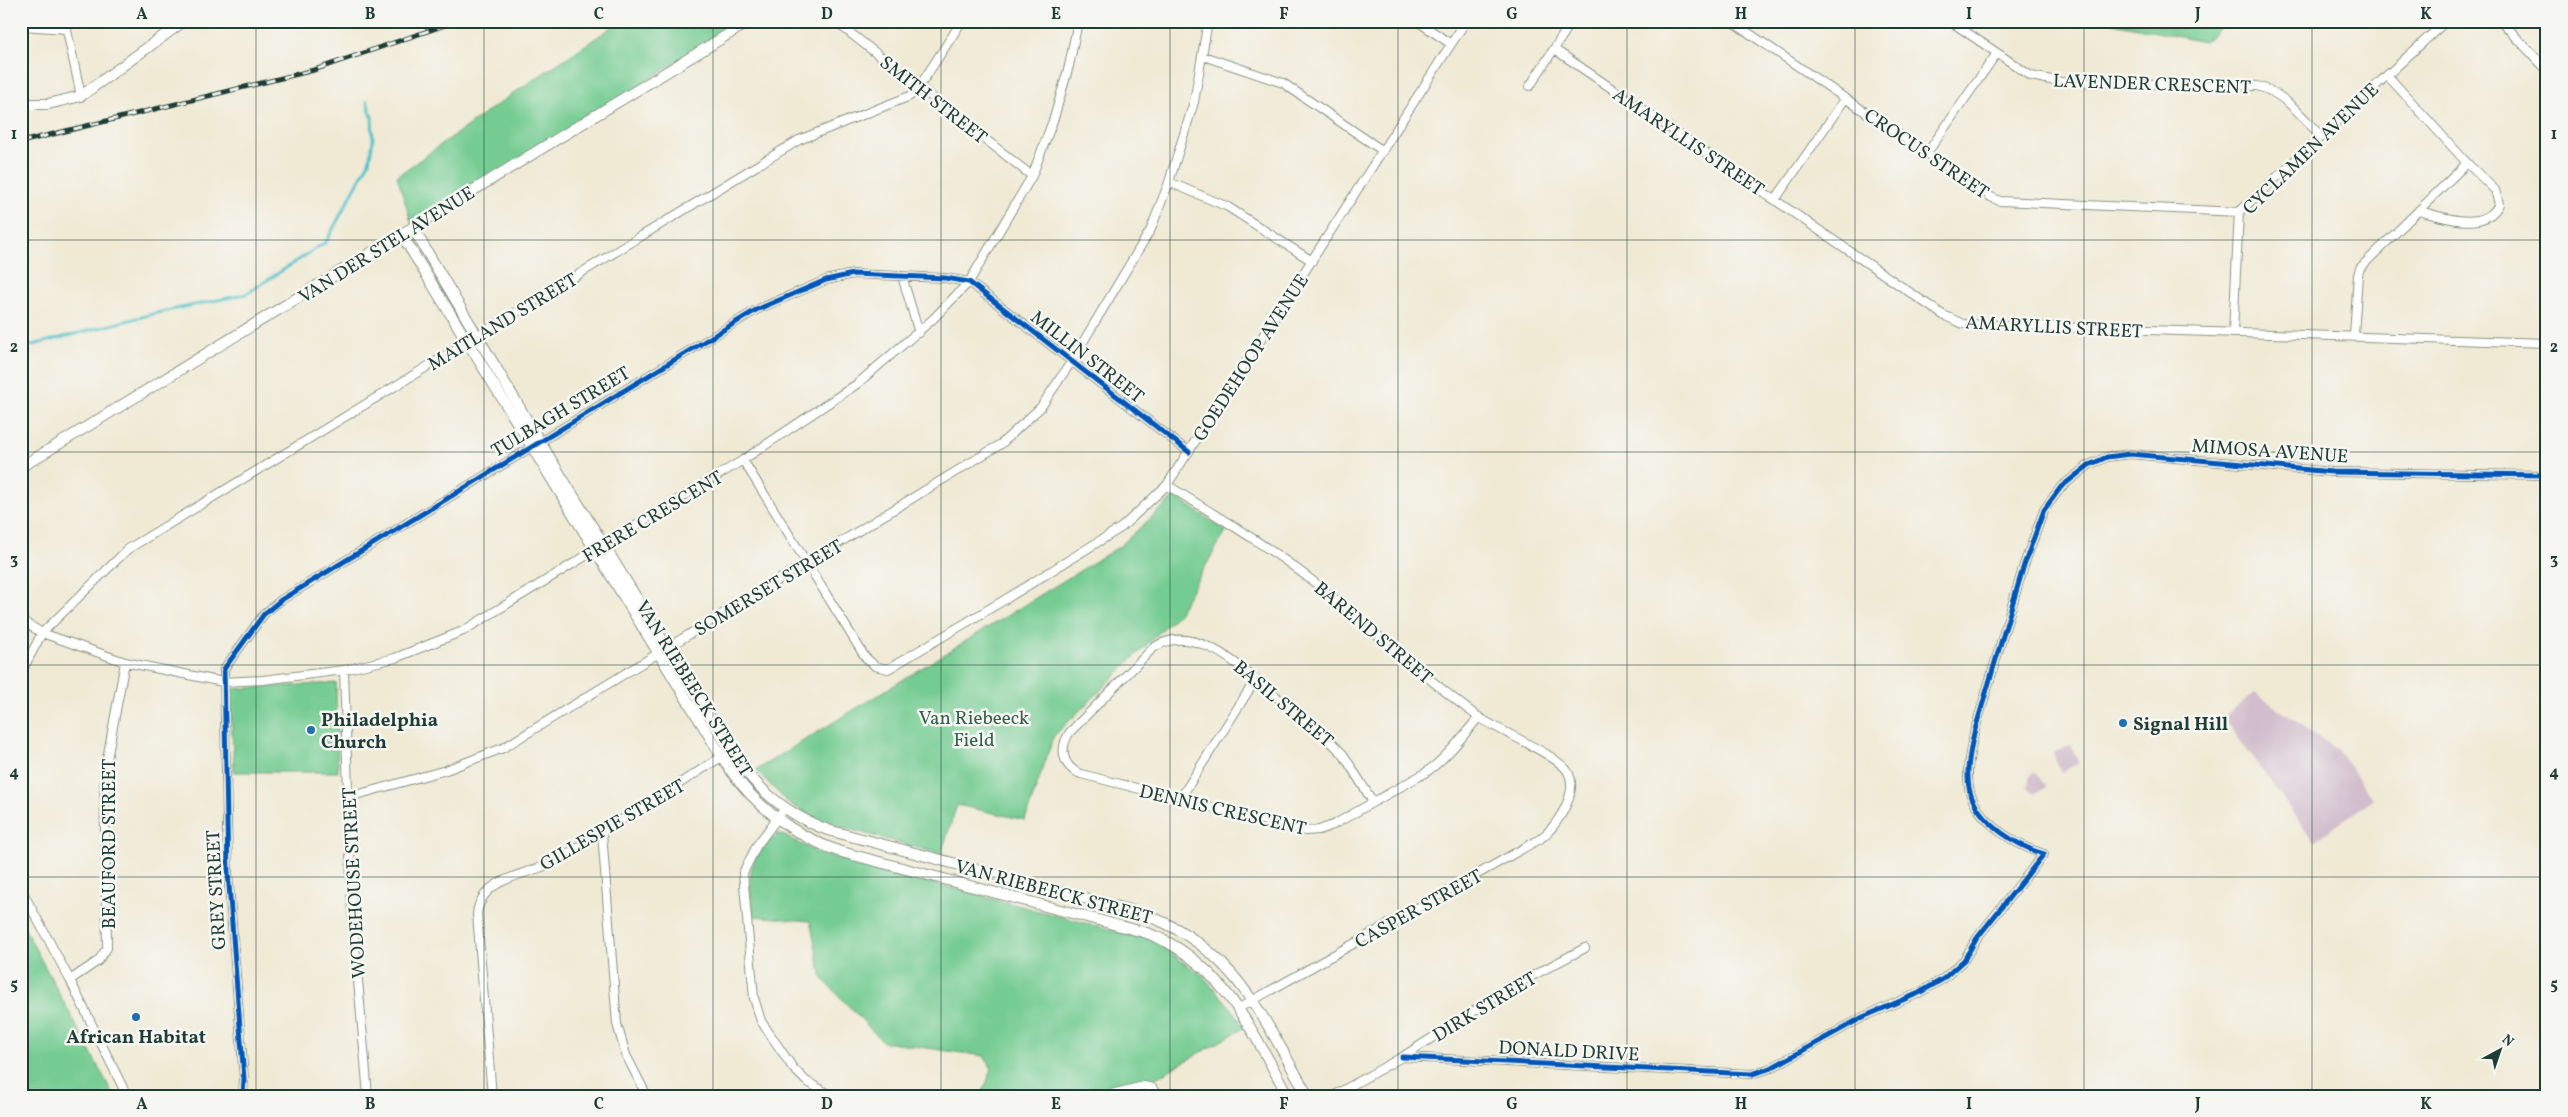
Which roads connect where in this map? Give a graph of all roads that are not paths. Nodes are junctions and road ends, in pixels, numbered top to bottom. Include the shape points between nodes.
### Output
1 (184, 21) edge
2 (750, 21) edge
3 (835, 21) edge
4 (962, 21) edge
5 (1078, 21) edge
6 (1208, 21) edge
7 (1417, 21) edge
8 (1466, 21) edge
9 (1572, 21) edge
10 (1731, 21) edge
11 (1950, 21) edge
12 (2446, 21) edge
13 (2501, 21) edge
14 (66, 25) edge
15 (21, 26) edge
16 (1451, 44) junction
17 (1554, 49) junction
18 (1997, 53) junction
19 (1203, 56) junction
20 (2547, 70) edge
21 (2387, 75) junction
22 (1530, 86) dead end
23 (919, 87) junction
24 (81, 96) junction
25 (1845, 99) junction
26 (21, 104) edge
27 (2322, 137) junction
28 (1384, 151) junction
29 (1927, 153) junction
30 (2467, 163) junction
31 (1032, 176) junction
32 (1169, 182) junction
33 (1775, 200) junction
34 (2419, 211) junction
35 (2239, 212) junction
36 (413, 228) junction
37 (402, 235) junction
38 (1312, 261) junction
39 (902, 276) junction
40 (969, 282) junction
41 (449, 289) junction
42 (439, 294) junction
43 (919, 333) junction
44 (2233, 333) junction
45 (2354, 336) junction
46 (473, 338) junction
47 (2547, 343) edge
48 (1071, 362) junction
49 (536, 444) junction
50 (1189, 452) junction
51 (743, 460) junction
52 (21, 467) edge
53 (2547, 475) edge
54 (1167, 485) junction
55 (604, 544) junction
56 (595, 550) junction
57 (808, 563) junction
58 (21, 620) edge
59 (42, 633) junction
60 (669, 648) junction
61 (658, 654) junction
62 (125, 662) junction
63 (344, 670) junction
64 (21, 673) edge
65 (1256, 679) junction
66 (223, 682) junction
67 (1479, 717) junction
68 (1063, 751) joint
69 (727, 754) junction
70 (1571, 785) joint
71 (349, 798) junction
72 (1180, 799) junction
73 (1373, 802) junction
74 (785, 808) junction
75 (776, 819) junction
76 (602, 833) junction
77 (21, 889) edge
78 (1585, 948) dead end
79 (70, 980) junction
80 (1253, 1000) junction
81 (1239, 1008) junction
82 (1402, 1057) junction
83 (1735, 1072) joint
84 (1156, 1092) edge
85 (127, 1096) edge
86 (243, 1096) edge
87 (368, 1096) edge
88 (492, 1096) edge
89 (647, 1096) edge
90 (832, 1096) edge
91 (1103, 1096) edge
92 (1288, 1096) edge
93 (1308, 1096) edge
94 (1333, 1096) edge

1 - 24 street
2 - 36 street, VAN DER STEL AVENUE
3 - 23 street, SMITH STREET
4 - 23 street, MAITLAND STREET
5 - 31 street, FRERE CRESCENT via 1054,118
6 - 19 street, SOMERSET STREET
7 - 16 street
8 - 16 street, GOEDEHOOP AVENUE
9 - 17 street
10 - 25 street, CROCUS STREET
11 - 18 street, LAVENDER CRESCENT
12 - 21 street, CYCLAMEN AVENUE
13 - 20 street
14 - 15 street
14 - 24 street
16 - 28 street, GOEDEHOOP AVENUE
17 - 22 street
17 - 33 street, AMARYLLIS STREET
18 - 27 street, LAVENDER CRESCENT via 2031,76 2047,80 2257,86 2280,95
18 - 29 street
19 - 28 street via 1283,83
19 - 32 street, SOMERSET STREET via 1194,102
21 - 27 street, CYCLAMEN AVENUE
21 - 30 street
23 - 31 street, SMITH STREET
23 - 46 street, MAITLAND STREET via 904,100 799,140
24 - 26 street via 48,104
25 - 29 street, CROCUS STREET
25 - 33 street
27 - 35 street, CYCLAMEN AVENUE
28 - 38 street, GOEDEHOOP AVENUE
29 - 35 street, CROCUS STREET via 1991,197 2009,203
30 - 34 street
30 - 34 street via 2498,195 2499,204 2490,216 2463,220
31 - 40 street, FRERE CRESCENT
32 - 38 street via 1228,207
32 - 48 street, SOMERSET STREET via 1151,229
33 - 44 street, AMARYLLIS STREET via 1943,315 1963,324
34 - 45 street via 2360,268
35 - 44 street, CYCLAMEN AVENUE
36 - 37 street, VAN DER STEL AVENUE
36 - 41 street, VAN RIEBEECK STREET
37 - 42 street, VAN RIEBEECK STREET
37 - 52 street, VAN DER STEL AVENUE
38 - 50 street, GOEDEHOOP AVENUE
39 - 40 street, TULBAGH STREET
39 - 43 street
39 - 49 street, TULBAGH STREET via 852,274 835,277 769,303
40 - 43 street, FRERE CRESCENT
40 - 48 street, MILLIN STREET
41 - 42 street
41 - 46 street, VAN RIEBEECK STREET
42 - 46 street, VAN RIEBEECK STREET
43 - 51 street, FRERE CRESCENT via 857,384
44 - 45 street, AMARYLLIS STREET
45 - 47 street, AMARYLLIS STREET
46 - 49 street, VAN RIEBEECK STREET
46 - 59 street, MAITLAND STREET via 128,549
48 - 50 street, MILLIN STREET
48 - 57 street, SOMERSET STREET via 1041,407 1001,444
49 - 55 street, VAN RIEBEECK STREET
49 - 56 street, VAN RIEBEECK STREET
49 - 66 street, TULBAGH STREET via 274,605 227,662
50 - 54 street, GOEDEHOOP AVENUE
51 - 55 street, FRERE CRESCENT
51 - 57 street
53 - 83 street, MIMOSA AVENUE via 2332,472 2118,455 2097,460 2062,487 2044,510 2024,565 1968,759 1970,796 1980,814 2020,846 2044,854 1977,938 1964,960 1943,979 1920,994 1863,1017 1771,1068 1752,1074
54 - 57 street, GOEDEHOOP AVENUE via 1122,527 888,669 875,666 865,657
54 - 67 street, BAREND STREET via 1309,578
55 - 56 street, FRERE CRESCENT
55 - 60 street, VAN RIEBEECK STREET
56 - 61 street, VAN RIEBEECK STREET
56 - 63 street, FRERE CRESCENT via 449,638 376,664
57 - 60 street, SOMERSET STREET
58 - 59 street, FRERE CRESCENT
59 - 62 street, FRERE CRESCENT
59 - 64 street, MAITLAND STREET
60 - 61 street, SOMERSET STREET
60 - 69 street, VAN RIEBEECK STREET
61 - 69 street, VAN RIEBEECK STREET
61 - 71 street, SOMERSET STREET via 494,753
62 - 66 street, FRERE CRESCENT
62 - 79 street, BEAUFORD STREET via 104,774 107,948 98,962
63 - 66 street, FRERE CRESCENT
63 - 71 street, WODEHOUSE STREET
65 - 68 street, BASIL STREET via 1220,652 1189,641 1171,640 1153,648 1070,732
65 - 72 street
65 - 73 street, BASIL STREET via 1338,749
66 - 86 street, GREY STREET via 228,872
67 - 70 street, BAREND STREET via 1559,762 1570,775
67 - 73 street, DENNIS CRESCENT via 1440,762
68 - 72 street, DENNIS CRESCENT via 1067,764 1075,772
69 - 74 street, VAN RIEBEECK STREET via 763,791
69 - 75 street, VAN RIEBEECK STREET via 749,794
69 - 76 street, GILLESPIE STREET
70 - 80 street, CASPER STREET via 1557,820 1540,840
71 - 87 street, WODEHOUSE STREET via 352,911
72 - 73 street, DENNIS CRESCENT via 1305,832 1328,827
74 - 75 street
74 - 80 street, VAN RIEBEECK STREET via 810,823 841,834 1153,917 1180,930 1210,952
75 - 81 street, VAN RIEBEECK STREET via 803,837 838,851 1153,935 1198,963 1220,983
75 - 90 street via 747,862 742,877 757,1010 770,1036 798,1074
76 - 88 street, GILLESPIE STREET via 549,864 501,881 489,889 479,905 477,914
76 - 89 street via 617,1024 626,1055
77 - 79 street
78 - 82 street, DIRK STREET via 1515,985
79 - 85 street
80 - 81 street, CASPER STREET
80 - 93 street, VAN RIEBEECK STREET
81 - 92 street, VAN RIEBEECK STREET
82 - 83 street, DONALD DRIVE
82 - 94 street, DIRK STREET
84 - 91 street via 1144,1086

